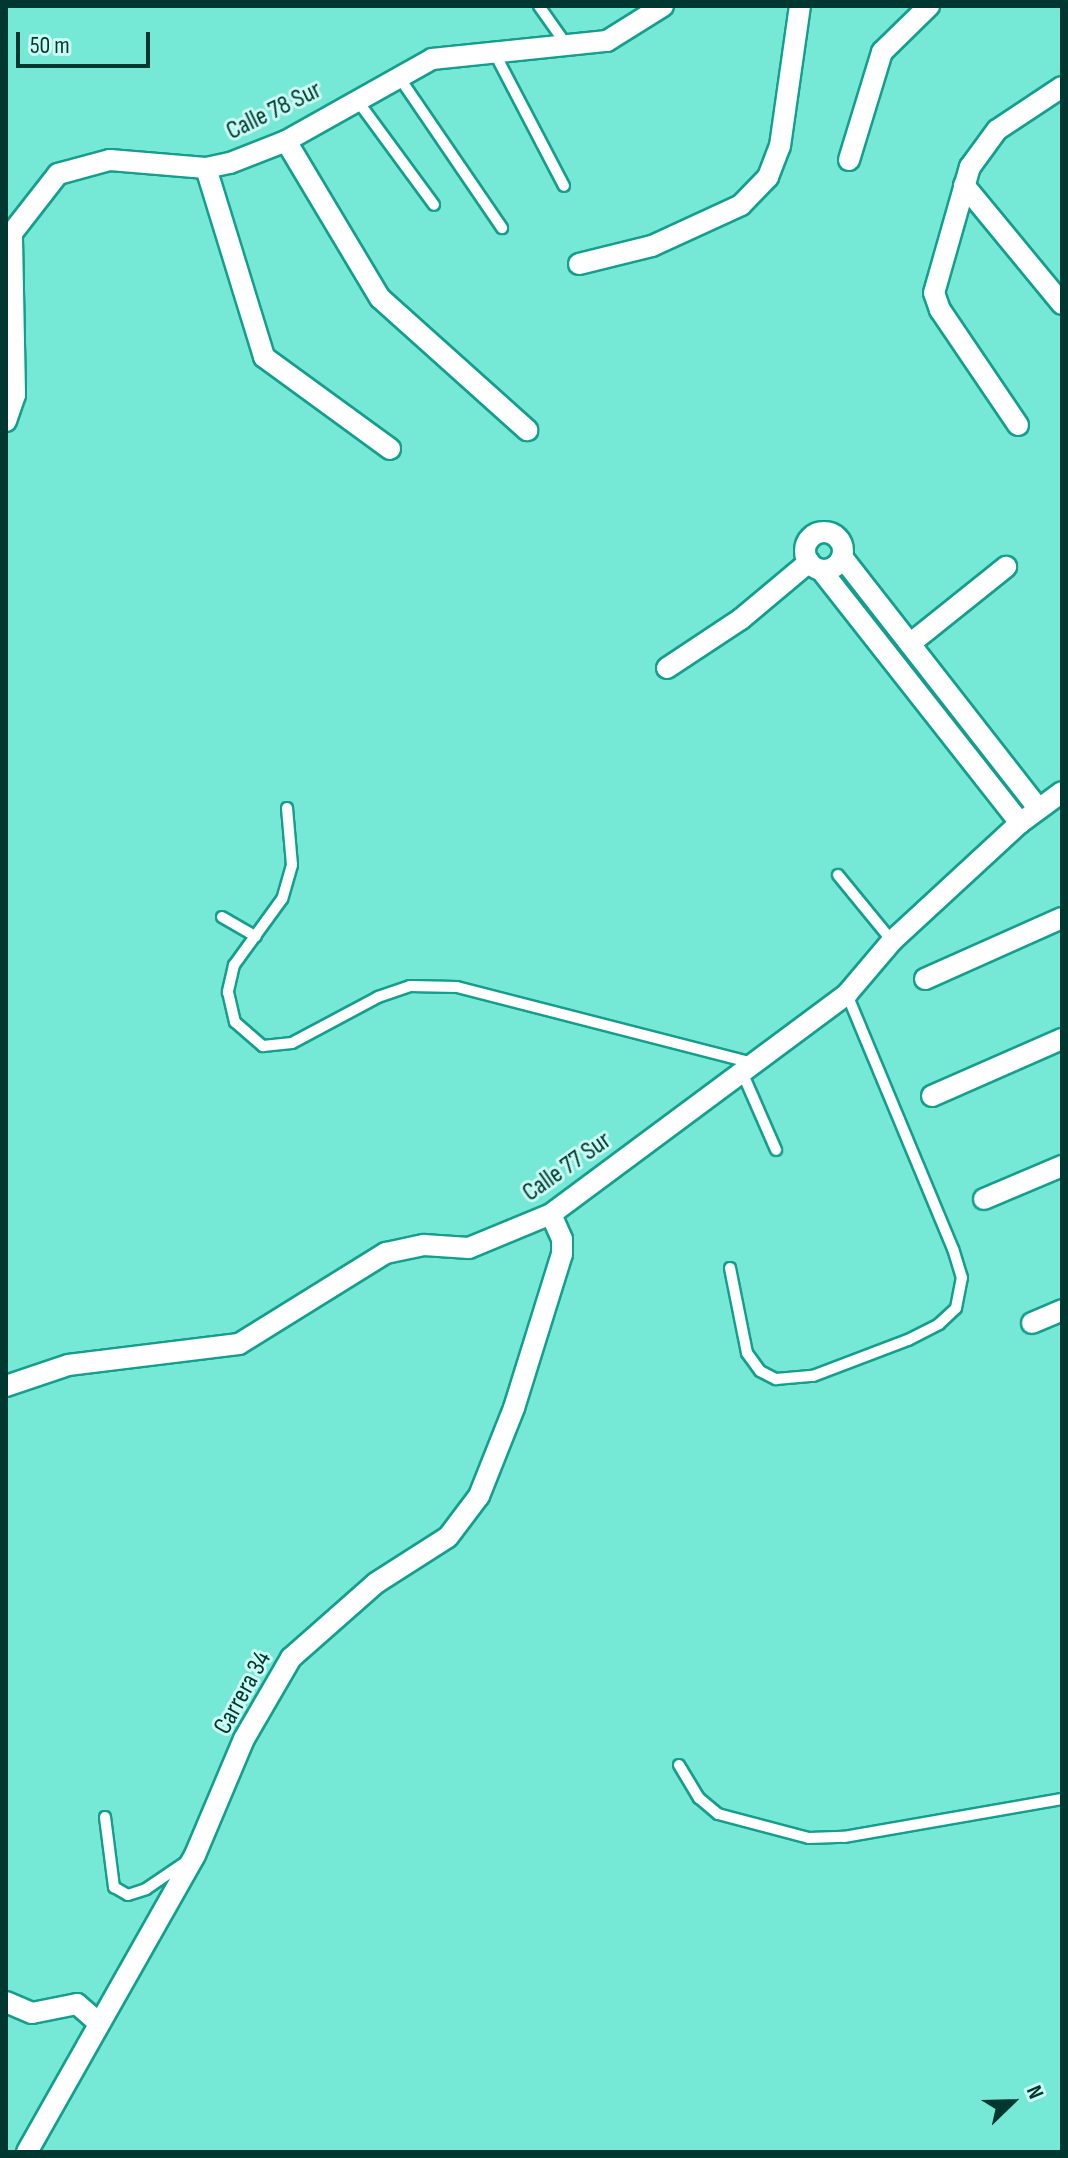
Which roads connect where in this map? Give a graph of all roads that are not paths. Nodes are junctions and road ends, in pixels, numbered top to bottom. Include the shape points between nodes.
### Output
1 (539, 6) edge
2 (663, 6) edge
3 (800, 6) edge
4 (929, 6) edge
5 (569, 49) junction
6 (493, 50) junction
7 (398, 76) junction
8 (1062, 87) edge
9 (356, 98) junction
10 (286, 141) junction
11 (849, 160) dead end
12 (206, 168) junction
13 (964, 185) junction
14 (564, 186) dead end
15 (434, 205) dead end
16 (502, 228) dead end
17 (8, 258) edge
18 (579, 264) dead end
19 (1062, 304) edge
20 (6, 421) edge
21 (1018, 425) dead end
22 (527, 430) dead end
23 (390, 449) dead end
24 (842, 557) junction
25 (815, 566) junction
26 (1006, 567) dead end
27 (911, 643) junction
28 (667, 668) dead end
29 (1062, 792) edge
30 (287, 808) dead end
31 (1038, 808) junction
32 (1020, 823) junction
33 (838, 875) dead end
34 (222, 917) dead end
35 (1062, 918) edge
36 (256, 937) junction
37 (892, 941) junction
38 (925, 979) dead end
39 (847, 994) junction
40 (1062, 1039) edge
41 (748, 1068) junction
42 (932, 1096) dead end
43 (776, 1150) dead end
44 (1062, 1166) edge
45 (984, 1199) dead end
46 (551, 1214) junction
47 (730, 1268) dead end
48 (1062, 1310) edge
49 (1032, 1323) dead end
50 (6, 1386) edge
51 (679, 1765) dead end
52 (1062, 1799) edge
53 (105, 1817) dead end
54 (195, 1855) junction
55 (6, 2002) edge
56 (98, 2022) junction
57 (27, 2152) edge

1 - 5 lane
2 - 5 street, Calle 78 Sur via 607,41
3 - 18 street via 780,146 768,177 741,205 677,234
4 - 11 street via 882,52
5 - 6 street, Calle 78 Sur
6 - 7 street, Calle 78 Sur via 432,59
6 - 14 lane
7 - 9 street, Calle 78 Sur
7 - 16 lane
8 - 13 street via 997,130 970,167
9 - 10 street, Calle 78 Sur
9 - 15 lane
10 - 12 street, Calle 78 Sur
10 - 22 street via 380,298
12 - 17 street, Calle 78 Sur via 110,160 58,174 22,216 12,233
12 - 23 street via 264,357
13 - 19 street
13 - 21 street via 934,293 940,310
17 - 20 street, Calle 78 Sur via 15,395
24 - 25 street
24 - 25 street via 839,539 822,532 807,544
24 - 27 street
25 - 28 street
25 - 32 street
26 - 27 street
27 - 31 street
29 - 31 street, Calle 77 Sur
30 - 36 lane via 292,865 282,899
31 - 32 street, Calle 77 Sur
32 - 37 street, Calle 77 Sur
33 - 37 lane
34 - 36 lane
35 - 38 street
36 - 41 lane via 234,965 228,992 235,1022 263,1046 292,1043 378,997 410,986 457,987
37 - 39 street, Calle 77 Sur
39 - 41 street, Calle 77 Sur
39 - 47 lane via 953,1249 962,1278 956,1308 908,1340 813,1376 776,1379 760,1371 747,1353
40 - 42 street
41 - 43 lane
41 - 46 street, Calle 77 Sur
44 - 45 street
46 - 50 street, Calle 77 Sur via 469,1248 424,1245 386,1253 239,1344 68,1365
46 - 54 street, Carrera 34 via 562,1254 514,1408 479,1496 448,1537 376,1583 291,1658 244,1739
48 - 49 street
51 - 52 lane via 699,1798 718,1814 809,1838 844,1837
53 - 54 lane via 114,1887 128,1895 146,1889
54 - 56 street, Carrera 34
55 - 56 street via 32,2013 77,2004
56 - 57 street, Carrera 34

